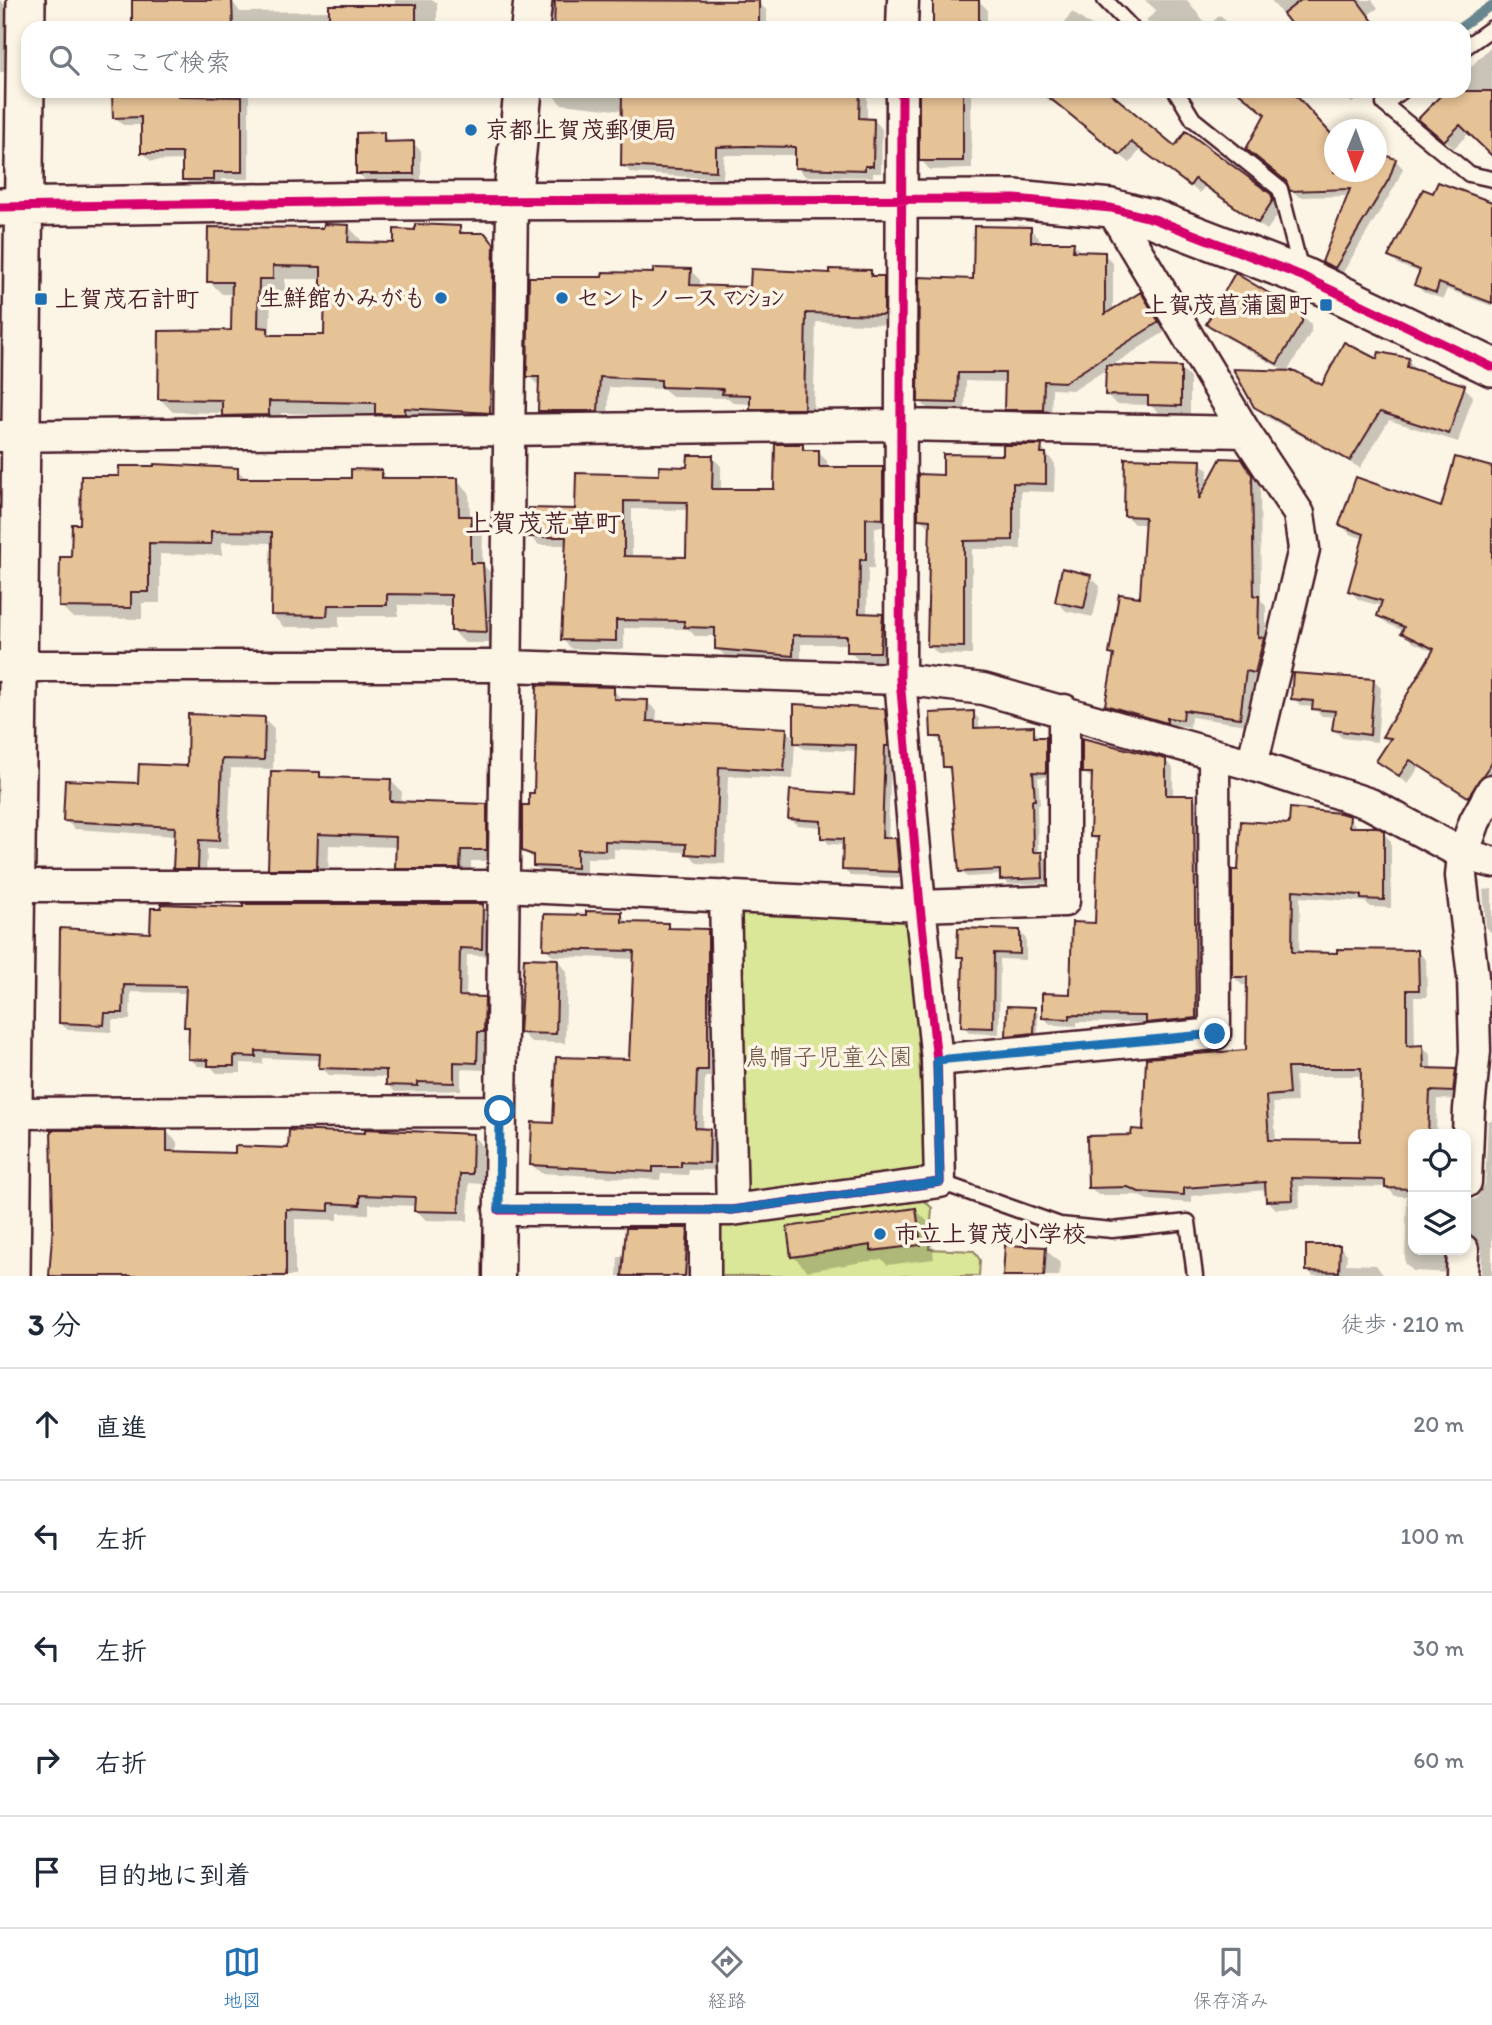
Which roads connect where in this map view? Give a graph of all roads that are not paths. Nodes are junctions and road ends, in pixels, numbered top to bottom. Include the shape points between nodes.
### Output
1 (26, 0) edge
2 (533, 0) edge
3 (903, 0) edge
4 (1105, 0) edge
5 (25, 21) edge
6 (531, 21) edge
7 (902, 21) edge
8 (1125, 21) edge
9 (1492, 28) edge
10 (1471, 43) edge
11 (21, 74) edge
12 (522, 98) edge
13 (902, 98) edge
14 (1180, 98) edge
15 (1392, 98) edge
16 (1492, 179) edge
17 (901, 201) junction
18 (512, 202) junction
19 (12, 206) edge
20 (1111, 208) junction
21 (1302, 276) junction
22 (1492, 367) edge
23 (900, 425) junction
24 (509, 431) junction
25 (1245, 432) junction
26 (11, 435) edge
27 (9, 666) edge
28 (507, 666) junction
29 (900, 679) junction
30 (1064, 710) junction
31 (1214, 756) junction
32 (1252, 765) junction
33 (1492, 790) edge
34 (1464, 853) junction
35 (1492, 862) edge
36 (8, 886) edge
37 (505, 886) junction
38 (725, 896) junction
39 (920, 906) junction
40 (937, 1060) junction
41 (500, 1111) junction
42 (6, 1113) edge
43 (1468, 1129) edge
44 (940, 1182) junction
45 (499, 1209) junction
46 (719, 1210) junction
47 (1463, 1255) edge
48 (11, 1276) edge
49 (499, 1276) edge
50 (705, 1276) edge
51 (1195, 1276) edge
52 (1462, 1276) edge

1 - 5 street
2 - 6 street
3 - 7 street
4 - 8 lane
9 - 10 lane
11 - 19 street
12 - 18 street
13 - 17 street
14 - 21 lane via 1193,119 1280,189
15 - 16 lane via 1384,104 1469,174
17 - 18 street
17 - 20 street via 1015,199
17 - 23 street
18 - 19 street
18 - 24 street
19 - 26 street
20 - 21 street via 1154,219
20 - 25 street
21 - 22 street
23 - 24 street
23 - 25 street
23 - 29 street
24 - 26 street
24 - 28 street
25 - 32 street via 1299,514 1304,549
26 - 27 street
27 - 28 street
27 - 36 street
28 - 29 street
28 - 37 street
29 - 30 street via 983,689
29 - 39 street
30 - 31 street
30 - 39 street via 1064,901
31 - 32 street
31 - 40 street via 1215,1034
32 - 34 street via 1370,804
33 - 34 street
34 - 35 street
34 - 43 street via 1461,876 1473,977 1475,1051
36 - 37 street
36 - 42 street
37 - 38 street
37 - 41 street
38 - 39 street
38 - 46 street
39 - 40 street
40 - 44 street
41 - 42 street
41 - 45 street
42 - 48 street
44 - 46 street
44 - 51 lane via 1060,1225 1112,1230 1188,1222
45 - 46 street
45 - 49 street
46 - 50 street
47 - 52 street

